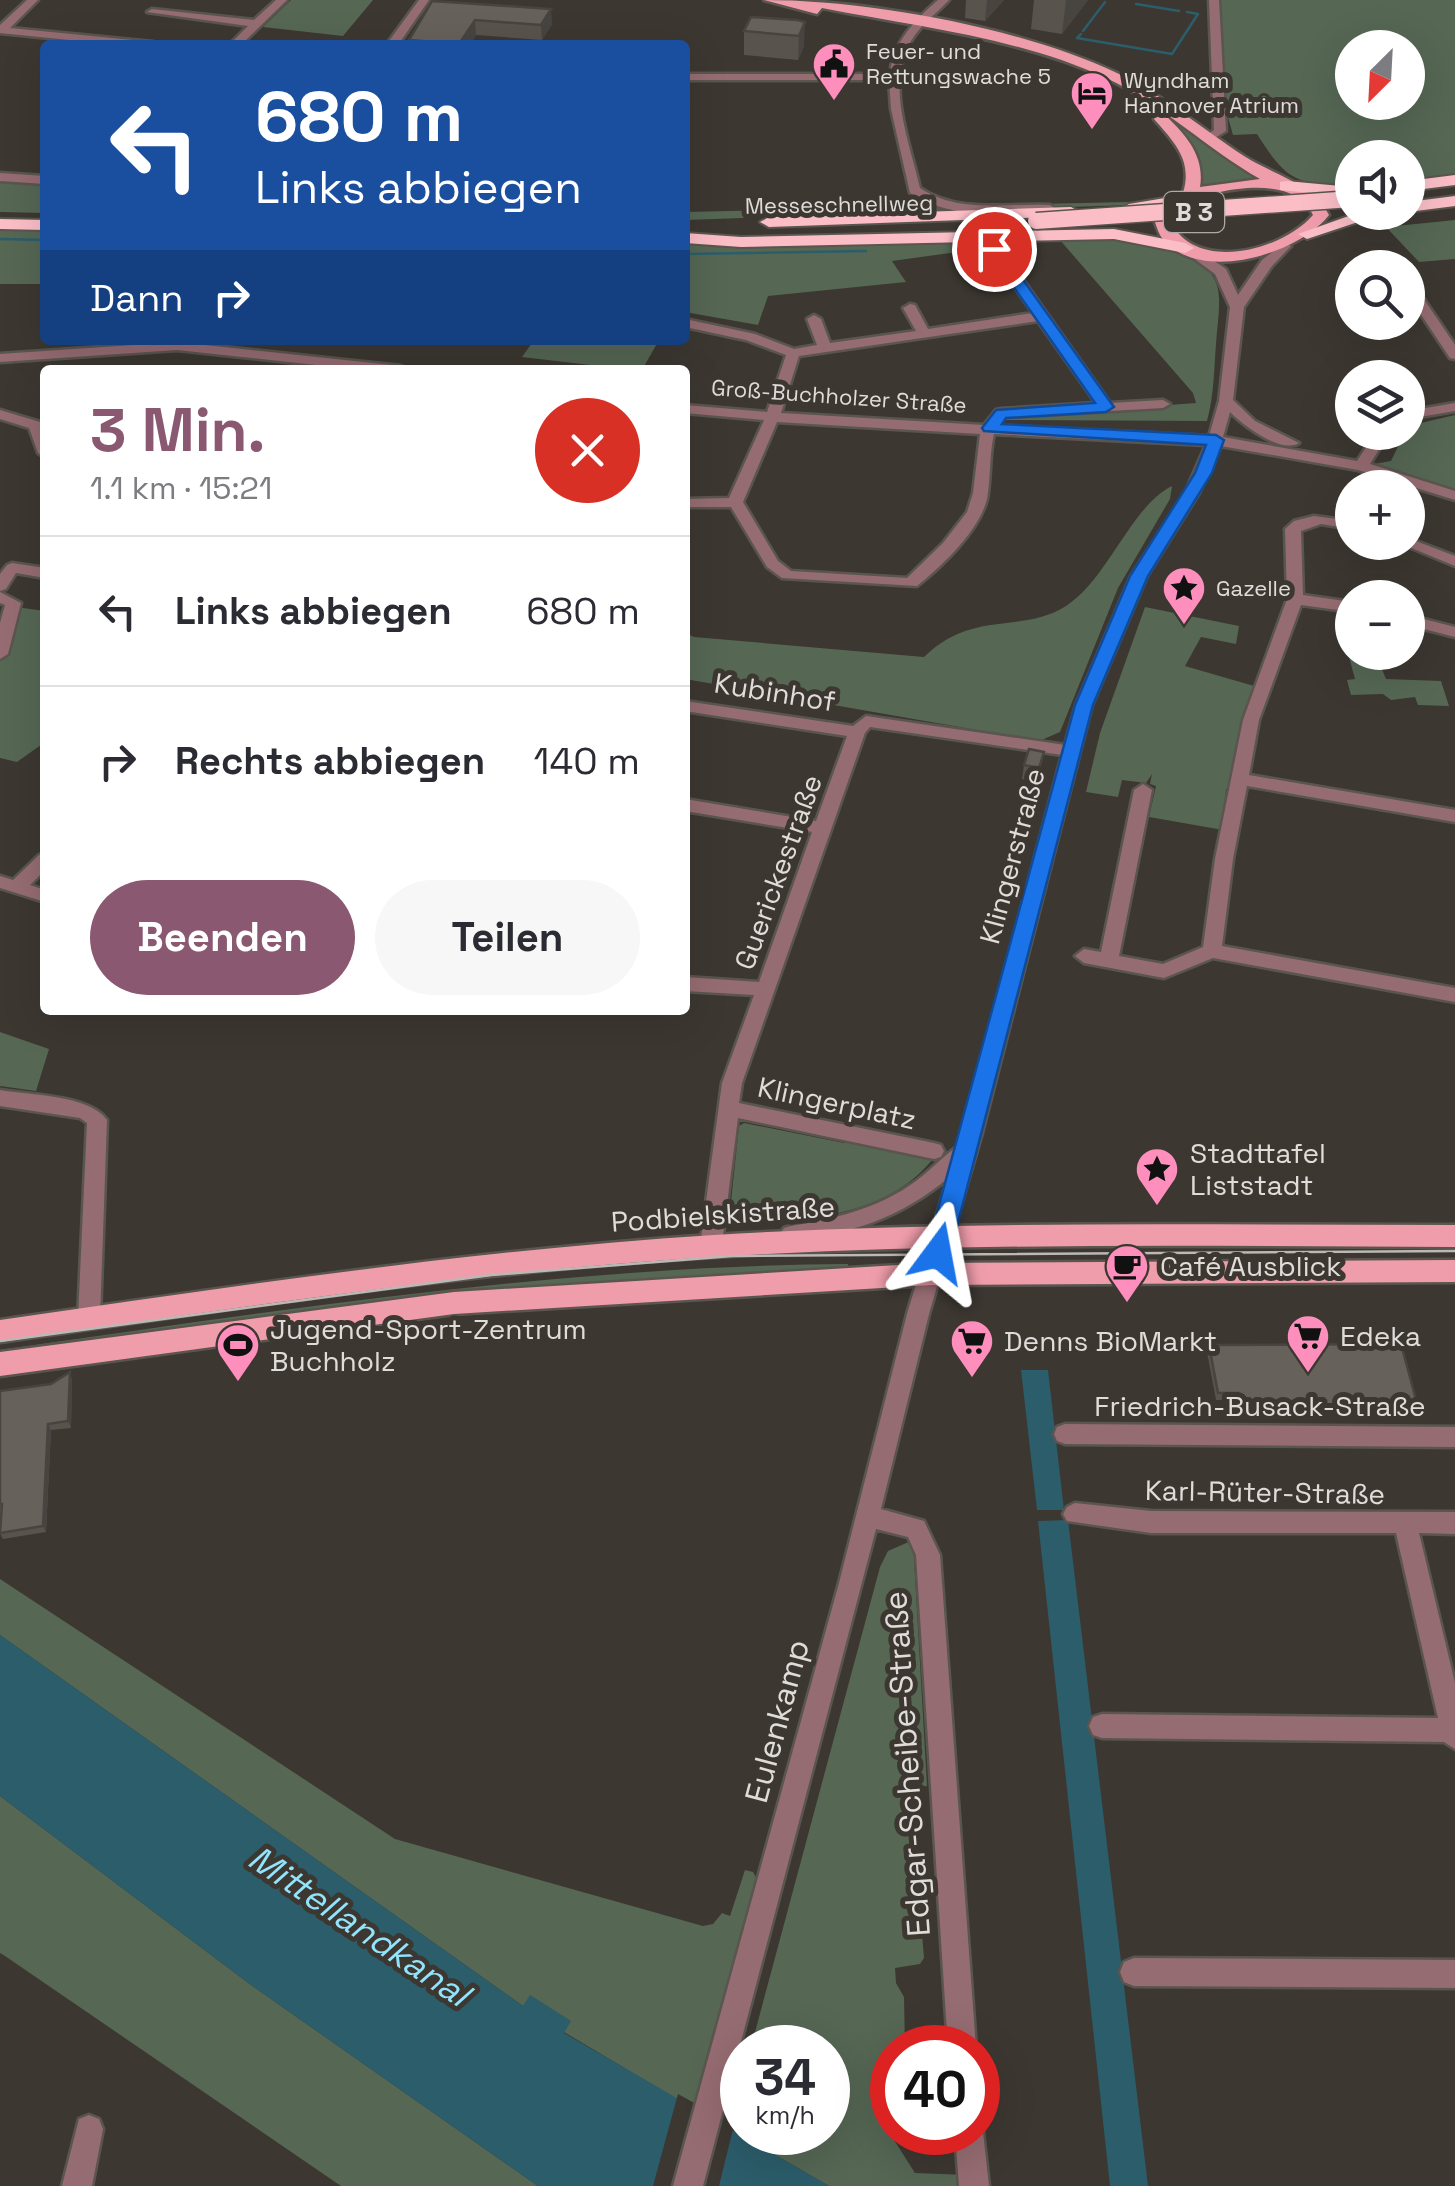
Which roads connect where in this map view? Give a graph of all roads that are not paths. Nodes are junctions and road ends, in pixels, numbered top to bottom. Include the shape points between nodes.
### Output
1 (33, 0) edge
2 (164, 0) edge
3 (282, 0) edge
4 (424, 0) edge
5 (770, 0) edge
6 (801, 0) edge
7 (944, 0) edge
8 (1214, 0) edge
9 (152, 12) junction
10 (141, 22) dead end
11 (257, 24) junction
12 (920, 26) junction
13 (0, 30) edge
14 (131, 32) dead end
15 (100, 40) edge
16 (122, 40) edge
17 (240, 40) edge
18 (396, 40) edge
19 (690, 77) edge
20 (893, 77) junction
21 (1207, 138) junction
22 (0, 178) edge
23 (40, 180) edge
24 (1455, 184) edge
25 (1286, 186) junction
26 (1425, 188) edge
27 (1335, 190) edge
28 (1183, 198) junction
29 (1335, 200) edge
30 (1455, 201) edge
31 (1425, 205) edge
32 (1075, 212) junction
33 (0, 220) edge
34 (40, 222) edge
35 (1335, 226) edge
36 (690, 232) edge
37 (690, 232) edge
38 (690, 233) edge
39 (1308, 234) junction
40 (1285, 246) junction
41 (1185, 248) junction
42 (994, 249) dead end
43 (1237, 307) junction
44 (910, 308) dead end
45 (1425, 311) edge
46 (1042, 316) junction
47 (814, 320) dead end
48 (690, 324) edge
49 (1455, 328) edge
50 (1437, 329) junction
51 (924, 334) junction
52 (155, 345) edge
53 (195, 345) edge
54 (824, 348) junction
55 (794, 353) junction
56 (1455, 355) edge
57 (0, 358) edge
58 (360, 365) edge
59 (1226, 401) junction
60 (1163, 404) dead end
61 (1106, 407) junction
62 (1455, 407) edge
63 (690, 409) edge
64 (1425, 412) edge
65 (0, 414) edge
66 (772, 418) junction
67 (990, 428) junction
68 (40, 438) edge
69 (1216, 440) junction
70 (1371, 450) edge
71 (1321, 456) junction
72 (1361, 466) junction
73 (1455, 496) edge
74 (735, 502) junction
75 (690, 503) edge
76 (1335, 523) edge
77 (1425, 550) edge
78 (1455, 561) edge
79 (40, 572) edge
80 (0, 586) edge
81 (0, 596) edge
82 (1294, 600) junction
83 (1335, 604) edge
84 (1425, 624) edge
85 (1455, 632) edge
86 (0, 654) edge
87 (690, 707) edge
88 (857, 732) junction
89 (1070, 752) junction
90 (1238, 778) junction
91 (1143, 790) dead end
92 (690, 806) edge
93 (1455, 816) edge
94 (822, 828) junction
95 (40, 862) edge
96 (8, 884) edge
97 (40, 894) edge
98 (1212, 951) junction
99 (1084, 956) dead end
100 (1109, 960) junction
101 (690, 984) edge
102 (765, 988) junction
103 (1455, 996) edge
104 (0, 1098) edge
105 (728, 1108) junction
106 (964, 1150) junction
107 (934, 1151) dead end
108 (942, 1236) junction
109 (1455, 1236) edge
110 (711, 1246) junction
111 (1455, 1271) edge
112 (932, 1274) junction
113 (89, 1318) junction
114 (0, 1331) edge
115 (0, 1364) edge
116 (1065, 1434) dead end
117 (1455, 1437) edge
118 (1074, 1514) dead end
119 (868, 1516) junction
120 (1455, 1523) edge
121 (1404, 1524) junction
122 (1102, 1726) dead end
123 (1454, 1732) edge
124 (1134, 1972) dead end
125 (1455, 1974) edge
126 (960, 2025) edge
127 (89, 2129) dead end
128 (971, 2155) edge
129 (78, 2186) edge
130 (688, 2186) edge
131 (974, 2186) edge

1 - 13 street
2 - 9 street
3 - 11 street
4 - 18 street
5 - 12 main road
6 - 12 main road
7 - 12 street via 940,12
8 - 21 street via 1220,131
9 - 10 street
9 - 11 street
11 - 17 street
12 - 20 street via 898,48
12 - 21 main road via 1056,54 1098,70 1154,99
12 - 28 main road via 1050,60 1133,98 1189,152 1196,171
13 - 15 street
14 - 16 street
19 - 20 street
20 - 32 street via 914,190 939,205
21 - 25 main road
22 - 23 street
24 - 26 highway
25 - 27 highway
25 - 28 main road via 1230,184
25 - 39 main road via 1318,206 1321,216
28 - 32 highway
28 - 41 main road via 1161,223
29 - 37 highway, Messeschnellweg / B 3, bridge via 1036,221
30 - 31 highway
32 - 36 highway
33 - 34 highway
35 - 39 highway
38 - 41 highway via 741,242 1114,234
39 - 40 main road
40 - 41 main road via 1229,256
40 - 43 street, Klingerstraße
41 - 43 street via 1221,272
42 - 46 street
43 - 59 street, Klingerstraße
44 - 51 street
45 - 50 street
46 - 51 street
46 - 61 street
47 - 54 street
48 - 55 street
49 - 50 street
50 - 56 street
51 - 54 street
52 - 57 street
53 - 58 street
54 - 55 street
55 - 66 street
59 - 69 street, Klingerstraße
59 - 71 street via 1250,424
60 - 61 street, Groß-Buchholzer Straße
61 - 67 street, Groß-Buchholzer Straße via 1001,413
62 - 64 street
63 - 66 street, Groß-Buchholzer Straße
65 - 68 street via 36,426
66 - 67 street, Groß-Buchholzer Straße
66 - 74 street
67 - 69 street, Groß-Buchholzer Straße
67 - 74 street via 977,506 911,583 778,573
69 - 71 street, Groß-Buchholzer Straße
69 - 89 street, Klingerstraße via 1116,622
70 - 72 street
71 - 72 street
72 - 73 street
74 - 75 street
76 - 82 street via 1296,525
77 - 78 street
79 - 80 street via 12,568
81 - 86 street via 13,603
82 - 83 street
82 - 90 street via 1264,678
84 - 85 street
87 - 88 street, Kubinhof
88 - 89 street via 866,721
88 - 94 street, Guerickestraße
89 - 106 street, Klingerstraße
90 - 93 street
90 - 98 street
91 - 100 street
92 - 94 street
94 - 102 street, Guerickestraße
95 - 96 street
96 - 97 street
98 - 100 street via 1164,970
98 - 103 street
99 - 100 street
101 - 102 street
102 - 105 street, Guerickestraße
104 - 113 street via 85,1111 97,1120
105 - 107 street, Klingerplatz
105 - 110 street, Guerickestraße
106 - 108 street, Klingerstraße
106 - 110 street via 916,1195 870,1218
108 - 109 main road, Podbielskistraße
108 - 110 main road, Podbielskistraße
108 - 112 street, Klingerstraße
110 - 113 main road, Podbielskistraße via 392,1276
111 - 112 main road
112 - 115 main road via 454,1303
112 - 119 street, Eulenkamp
113 - 114 main road, Podbielskistraße
116 - 117 street, Friedrich-Busack-Straße
118 - 121 street, Karl-Rüter-Straße via 1151,1522
119 - 126 street, Edgar-Scheibe-Straße via 916,1529 928,1555
119 - 130 street, Eulenkamp
120 - 121 street, Karl-Rüter-Straße
121 - 123 street
122 - 123 street
124 - 125 street
127 - 129 street
128 - 131 street

